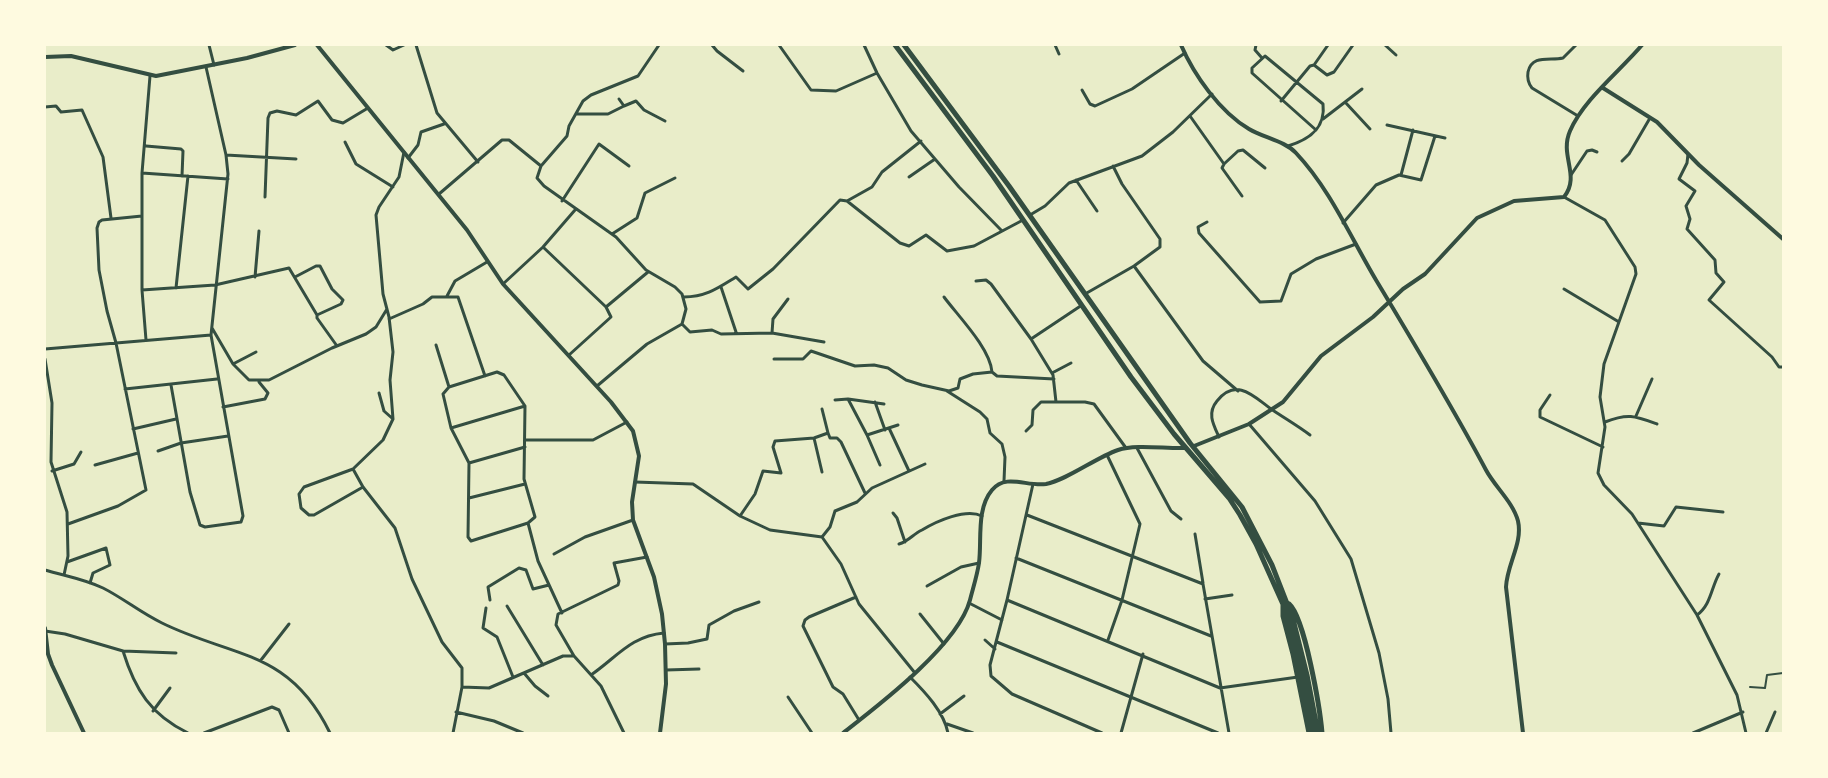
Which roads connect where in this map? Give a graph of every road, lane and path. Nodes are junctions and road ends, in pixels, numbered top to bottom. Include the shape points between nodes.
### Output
1 (209, 45) edge
2 (295, 45) edge
3 (317, 45) edge
4 (386, 45) edge
5 (404, 45) edge
6 (416, 45) edge
7 (659, 45) edge
8 (712, 45) edge
9 (779, 45) edge
10 (864, 45) edge
11 (895, 45) edge
12 (904, 45) edge
13 (1055, 45) edge
14 (1181, 45) edge
15 (1256, 45) edge
16 (1328, 45) edge
17 (1385, 45) edge
18 (1576, 45) edge
19 (1642, 45) edge
20 (1351, 46) edge
21 (1185, 53) junction
22 (1060, 54) dead end
23 (1396, 55) dead end
24 (45, 57) edge
25 (1262, 58) junction
26 (214, 65) junction
27 (1314, 65) junction
28 (206, 67) junction
29 (743, 71) dead end
30 (878, 73) junction
31 (150, 76) junction
32 (1297, 81) junction
33 (1603, 88) junction
34 (1362, 89) dead end
35 (1082, 90) dead end
36 (1212, 94) junction
37 (619, 99) dead end
38 (1281, 100) junction
39 (1345, 102) junction
40 (624, 106) junction
41 (45, 107) edge
42 (368, 108) junction
43 (576, 114) junction
44 (1190, 116) junction
45 (1579, 116) junction
46 (1650, 118) junction
47 (1322, 120) junction
48 (665, 122) dead end
49 (444, 124) junction
50 (1387, 125) dead end
51 (1370, 129) dead end
52 (1316, 130) junction
53 (1413, 130) junction
54 (1436, 136) junction
55 (1445, 138) dead end
56 (920, 141) junction
57 (345, 142) dead end
58 (146, 146) junction
59 (1288, 146) junction
60 (404, 152) junction
61 (1597, 152) dead end
62 (1688, 154) junction
63 (226, 155) junction
64 (268, 157) junction
65 (408, 158) junction
66 (296, 159) dead end
67 (935, 159) junction
68 (1622, 161) dead end
69 (478, 162) junction
70 (1224, 164) junction
71 (541, 166) junction
72 (630, 166) dead end
73 (1113, 166) junction
74 (1265, 168) dead end
75 (142, 173) junction
76 (999, 173) junction
77 (1401, 175) junction
78 (1571, 175) junction
79 (182, 176) junction
80 (188, 176) junction
81 (993, 176) junction
82 (909, 177) dead end
83 (675, 178) dead end
84 (228, 179) junction
85 (1076, 180) junction
86 (393, 187) junction
87 (439, 194) junction
88 (1242, 196) dead end
89 (264, 197) dead end
90 (1564, 197) junction
91 (562, 201) junction
92 (848, 201) junction
93 (575, 210) junction
94 (1098, 211) dead end
95 (1030, 215) junction
96 (142, 216) junction
97 (111, 218) junction
98 (1024, 220) junction
99 (1207, 222) dead end
100 (1035, 223) junction
101 (1343, 223) junction
102 (1028, 227) junction
103 (260, 231) dead end
104 (1002, 231) junction
105 (612, 234) junction
106 (1783, 239) edge
107 (1356, 244) junction
108 (543, 247) junction
109 (487, 262) junction
110 (1134, 266) junction
111 (648, 272) junction
112 (255, 277) junction
113 (295, 277) junction
114 (976, 281) dead end
115 (503, 284) junction
116 (215, 285) junction
117 (721, 287) junction
118 (176, 288) junction
119 (1564, 289) dead end
120 (142, 290) junction
121 (1084, 294) junction
122 (447, 296) junction
123 (684, 297) junction
124 (944, 297) dead end
125 (788, 299) dead end
126 (1390, 300) junction
127 (1082, 305) junction
128 (606, 307) junction
129 (387, 310) junction
130 (317, 315) junction
131 (389, 319) junction
132 (1620, 322) junction
133 (682, 324) junction
134 (212, 328) junction
135 (736, 332) junction
136 (772, 332) junction
137 (210, 335) junction
138 (1031, 339) junction
139 (146, 340) junction
140 (824, 342) dead end
141 (116, 343) junction
142 (436, 345) dead end
143 (337, 346) junction
144 (45, 349) edge
145 (256, 352) dead end
146 (1125, 353) junction
147 (569, 355) junction
148 (1118, 357) junction
149 (45, 359) edge
150 (774, 359) dead end
151 (1071, 363) dead end
152 (233, 364) junction
153 (46, 365) edge
154 (1783, 367) edge
155 (992, 372) junction
156 (1052, 373) junction
157 (485, 376) junction
158 (217, 379) junction
159 (1054, 379) junction
160 (1652, 379) dead end
161 (259, 382) junction
162 (171, 385) junction
163 (449, 386) junction
164 (597, 386) junction
165 (125, 389) junction
166 (946, 390) junction
167 (1238, 391) junction
168 (379, 393) dead end
169 (1550, 395) dead end
170 (848, 399) junction
171 (835, 400) dead end
172 (875, 402) junction
173 (1056, 402) junction
174 (884, 404) dead end
175 (525, 406) junction
176 (223, 407) junction
177 (822, 409) dead end
178 (1272, 410) junction
179 (1636, 416) junction
180 (393, 418) junction
181 (176, 419) junction
182 (627, 422) junction
183 (1605, 422) junction
184 (1249, 424) junction
185 (1657, 424) dead end
186 (898, 425) dead end
187 (451, 428) junction
188 (890, 428) junction
189 (133, 429) junction
190 (885, 430) junction
191 (1026, 431) dead end
192 (828, 433) junction
193 (867, 435) junction
194 (1310, 435) dead end
195 (228, 436) junction
196 (1219, 437) junction
197 (814, 438) junction
198 (525, 440) junction
199 (181, 444) junction
200 (1194, 446) junction
201 (525, 447) junction
202 (1603, 447) junction
203 (1126, 448) junction
204 (1137, 448) junction
205 (1186, 448) junction
206 (81, 452) dead end
207 (158, 452) dead end
208 (138, 454) junction
209 (1107, 455) junction
210 (469, 463) junction
211 (925, 464) dead end
212 (95, 465) dead end
213 (880, 465) dead end
214 (353, 469) junction
215 (52, 471) junction
216 (909, 471) junction
217 (822, 472) dead end
218 (1004, 481) junction
219 (635, 482) junction
220 (525, 484) junction
221 (1033, 484) junction
222 (363, 487) junction
223 (865, 493) junction
224 (469, 498) junction
225 (1234, 500) junction
226 (1723, 512) dead end
227 (893, 513) dead end
228 (1027, 515) junction
229 (740, 516) junction
230 (982, 516) junction
231 (1181, 519) dead end
232 (633, 520) junction
233 (528, 523) junction
234 (1637, 523) junction
235 (68, 524) junction
236 (1195, 534) dead end
237 (822, 537) junction
238 (905, 542) junction
239 (899, 544) dead end
240 (554, 554) dead end
241 (1133, 556) junction
242 (646, 557) junction
243 (1016, 558) junction
244 (67, 562) junction
245 (979, 563) junction
246 (45, 570) edge
247 (1719, 574) dead end
248 (64, 575) junction
249 (90, 582) junction
250 (1203, 584) junction
251 (549, 585) junction
252 (927, 586) dead end
253 (1232, 595) dead end
254 (856, 597) junction
255 (1205, 599) junction
256 (490, 600) dead end
257 (1007, 600) junction
258 (1122, 600) junction
259 (759, 602) dead end
260 (969, 603) junction
261 (1285, 603) junction
262 (508, 606) dead end
263 (486, 608) dead end
264 (562, 612) junction
265 (920, 614) dead end
266 (1697, 615) junction
267 (1002, 620) junction
268 (289, 624) dead end
269 (1293, 628) junction
270 (45, 629) edge
271 (664, 633) junction
272 (1211, 636) junction
273 (984, 640) dead end
274 (1108, 640) junction
275 (997, 642) junction
276 (665, 644) junction
277 (944, 644) junction
278 (995, 648) junction
279 (123, 651) junction
280 (176, 653) dead end
281 (1143, 654) junction
282 (574, 656) junction
283 (261, 660) junction
284 (543, 665) junction
285 (699, 669) dead end
286 (666, 670) junction
287 (524, 673) junction
288 (915, 673) junction
289 (1783, 673) edge
290 (591, 675) junction
291 (910, 677) junction
292 (1298, 677) junction
293 (513, 678) junction
294 (1750, 686) dead end
295 (462, 687) junction
296 (170, 688) dead end
297 (1220, 688) junction
298 (548, 696) dead end
299 (964, 696) dead end
300 (788, 697) dead end
301 (1130, 698) junction
302 (154, 711) junction
303 (456, 712) junction
304 (1743, 712) junction
305 (1775, 712) dead end
306 (940, 714) junction
307 (859, 720) junction
308 (946, 724) junction
309 (84, 733) edge
310 (188, 733) edge
311 (204, 733) edge
312 (289, 733) edge
313 (330, 733) edge
314 (453, 733) edge
315 (523, 733) edge
316 (624, 733) edge
317 (660, 733) edge
318 (812, 733) edge
319 (843, 733) edge
320 (948, 733) edge
321 (973, 733) edge
322 (1102, 733) edge
323 (1121, 733) edge
324 (1218, 733) edge
325 (1229, 733) edge
326 (1308, 733) edge
327 (1314, 733) edge
328 (1318, 733) edge
329 (1322, 733) edge
330 (1391, 733) edge
331 (1523, 733) edge
332 (1693, 733) edge
333 (1746, 733) edge
334 (1766, 733) edge

1 - 26 street
2 - 26 street
3 - 42 street
4 - 5 street via 393,50
6 - 49 street via 433,107
7 - 43 street via 638,76 591,95
8 - 29 street
9 - 30 street via 812,90 836,91
10 - 30 street
11 - 81 highway
12 - 76 highway
13 - 22 street
14 - 21 street
15 - 25 street via 1255,50
16 - 27 street
17 - 23 street
18 - 45 street via 1563,58 1544,58 1535,62 1528,82 1532,88
19 - 33 street
20 - 27 street via 1332,74 1325,74
21 - 35 street via 1126,92 1095,106 1090,104
21 - 36 street
24 - 31 street via 71,56
25 - 32 street via 1269,57
25 - 38 street via 1252,68 1252,73
26 - 28 street
27 - 32 street
28 - 31 street
28 - 63 street
30 - 56 street via 909,129
31 - 58 street
32 - 38 street
32 - 47 street via 1321,101 1324,109
33 - 45 street
33 - 46 street
34 - 39 street
36 - 44 street
36 - 59 street via 1248,129
37 - 40 street
38 - 52 street
39 - 47 street
39 - 51 street
40 - 43 street via 608,114
40 - 48 street via 636,101 644,110
41 - 97 street via 56,106 61,112 83,111 103,157
42 - 60 street
42 - 64 street via 343,123 330,119 318,102 296,115 273,111 268,118
43 - 71 street via 567,136
44 - 70 street
44 - 73 street via 1142,156
45 - 78 street via 1570,129 1565,149
46 - 62 street
46 - 68 street
47 - 52 street
49 - 65 street via 421,132 418,145
49 - 69 street
50 - 53 street
52 - 59 street via 1308,140
53 - 54 street
53 - 77 street
54 - 55 street
54 - 77 street via 1422,179
56 - 67 street
56 - 92 street via 882,172 872,187
57 - 86 street via 356,164
58 - 75 street
58 - 79 street via 181,149
59 - 101 street via 1311,171
60 - 65 street
60 - 86 street via 401,172
61 - 78 street via 1587,152
62 - 106 street
62 - 154 street via 1679,179 1695,191 1686,206 1690,217 1687,229 1715,260 1716,273 1724,282 1709,300 1779,367
63 - 64 street
63 - 84 street
64 - 66 street
64 - 89 street
65 - 87 street
67 - 82 street
67 - 104 street
69 - 71 street via 505,139 518,145
69 - 87 street
70 - 74 street via 1243,150
70 - 88 street via 1222,168
71 - 91 street via 536,175 538,181
72 - 91 street via 599,144
73 - 85 street
73 - 110 street via 1160,239 1157,251
75 - 79 street
75 - 96 street
76 - 81 highway
76 - 95 highway
77 - 101 street via 1373,187
78 - 90 street via 1571,188
79 - 80 street
80 - 84 street
80 - 118 street
81 - 98 highway
83 - 105 street via 645,193 637,218
84 - 116 street
85 - 94 street
85 - 95 street
86 - 129 street via 376,215
87 - 109 street
90 - 126 street via 1514,201 1477,218 1425,274
90 - 132 street via 1604,220 1635,267 1636,274
91 - 93 street
92 - 104 street via 904,245 912,245 926,235 947,251 954,251 974,246
92 - 117 street via 842,199 838,202 752,287 746,288 737,277
93 - 105 street
93 - 108 street
95 - 100 highway
96 - 97 street
96 - 120 street
97 - 141 street via 99,222 97,228 99,270
98 - 102 highway
98 - 104 street
99 - 107 street via 1197,231 1260,302 1281,301 1291,274 1316,259
100 - 102 highway
100 - 121 highway
101 - 107 street
102 - 127 highway
103 - 112 street
105 - 111 street
107 - 126 street
108 - 115 street
108 - 128 street
109 - 115 street
109 - 122 street via 455,281
110 - 121 street
110 - 167 street via 1203,361
111 - 123 street via 675,287
111 - 128 street
112 - 113 street via 289,268
112 - 116 street
113 - 130 street
113 - 130 street via 320,266 332,290 342,300 341,304
114 - 138 street via 986,280 991,284
115 - 147 street
116 - 118 street
116 - 134 street
117 - 123 street via 704,295
117 - 135 street
118 - 120 street
119 - 132 street
120 - 139 street
121 - 146 highway
122 - 131 street via 432,296 423,304
122 - 157 street via 459,299
123 - 133 street via 686,309
124 - 155 street via 979,343
125 - 136 street via 773,318
126 - 178 street via 1321,356 1290,396
126 - 331 street via 1486,470 1513,510 1519,528 1506,587
127 - 138 street
127 - 148 highway
128 - 147 street via 611,317
129 - 131 street
129 - 143 street via 376,328
130 - 143 street
131 - 180 street
132 - 183 street via 1604,364 1600,398
133 - 135 street via 690,332
133 - 164 street via 647,344
134 - 137 street
134 - 152 street
135 - 136 street
136 - 140 street
137 - 139 street
137 - 158 street
138 - 156 street
139 - 141 street
141 - 144 street
141 - 165 street
142 - 163 street
143 - 161 street
145 - 152 street
146 - 148 highway
146 - 200 highway
147 - 164 street
148 - 205 highway
149 - 153 street
150 - 166 street via 803,359 811,351 855,366 883,367 910,382
151 - 156 street
152 - 161 street via 244,378
153 - 215 street via 52,403
155 - 159 street via 997,376
155 - 166 street via 963,378 958,388
156 - 159 street
157 - 163 street
157 - 175 street via 501,372
158 - 162 street
158 - 176 street
159 - 173 street
160 - 179 street
161 - 176 street via 267,391 265,399
162 - 165 street
162 - 181 street
163 - 187 street via 444,399
164 - 182 street
165 - 189 street
166 - 218 street via 987,420 990,433 1002,444
167 - 178 street via 1248,392
167 - 196 street via 1223,396 1213,408 1211,419
168 - 180 street via 384,411
169 - 202 street via 1540,410 1540,417
170 - 171 street
170 - 172 street
170 - 193 street
172 - 174 street
172 - 190 street
173 - 191 street via 1036,404 1032,425
173 - 203 street via 1094,404
175 - 187 street
175 - 198 street
176 - 195 street
177 - 192 street
178 - 184 street
178 - 194 street
179 - 183 street via 1623,415
179 - 185 street
180 - 214 street via 383,440
181 - 189 street
181 - 199 street
182 - 198 street via 593,440
182 - 219 street via 638,445
183 - 202 street
184 - 196 street
184 - 330 street via 1315,501 1350,559 1379,653
186 - 188 street
187 - 210 street
188 - 190 street
188 - 216 street
189 - 208 street
190 - 193 street
192 - 197 street
192 - 223 street via 830,438 841,442
193 - 213 street
195 - 199 street
195 - 199 street via 242,516 238,523 200,525
196 - 200 street
197 - 217 street
197 - 229 street via 775,440 773,447 781,473 763,472 755,494
198 - 201 street
199 - 207 street
200 - 225 highway
201 - 210 street
201 - 220 street
202 - 234 street via 1598,467 1600,479
203 - 204 street
203 - 209 street
204 - 205 street
204 - 231 street via 1171,512
205 - 225 highway
206 - 215 street via 74,464
208 - 212 street
208 - 235 street via 145,492 110,510
209 - 221 street via 1052,482
209 - 241 street via 1139,519
210 - 224 street
211 - 216 street
214 - 222 street
214 - 222 street via 304,488 299,494 301,508 309,515 314,514
215 - 235 street via 66,504
216 - 223 street
218 - 221 street
218 - 230 street via 991,491
219 - 229 street via 693,484
219 - 232 street
220 - 224 street
220 - 233 street via 535,513
221 - 228 street
222 - 295 street via 395,528 412,579 442,642 462,668
223 - 237 street via 857,502 835,511 830,527
224 - 233 street via 468,537 471,540
225 - 261 highway
226 - 234 street via 1676,507 1664,526
227 - 238 street
228 - 241 street
228 - 243 street
229 - 237 street via 765,528
230 - 238 street via 973,513 958,516 922,529
230 - 245 street
232 - 240 street via 584,536
232 - 242 street
233 - 251 street via 538,561
234 - 266 street
235 - 244 street
236 - 250 street
237 - 254 street via 841,564
238 - 239 street
241 - 250 street
241 - 258 street
242 - 264 street via 614,564 618,585
242 - 271 street via 659,597
243 - 257 street
243 - 258 street
244 - 248 street
244 - 249 street via 106,548 110,565 95,571
245 - 252 street via 961,567
245 - 260 street
246 - 248 street
247 - 266 street via 1707,607
248 - 249 street
249 - 283 street via 162,623
250 - 255 street
251 - 256 street via 533,589 526,570 519,568 488,586
251 - 264 street
253 - 255 street
254 - 288 street
254 - 307 street via 809,617 803,626 833,687 843,694
255 - 272 street
257 - 267 street
257 - 274 street
258 - 272 street
258 - 274 street
259 - 276 street via 709,625 707,639 688,644
260 - 267 street
260 - 277 street
261 - 269 highway
261 - 292 highway via 1283,616
261 - 329 highway via 1295,612 1300,629
262 - 284 street
263 - 293 street via 483,628 497,637
264 - 282 street via 556,618 556,625
265 - 277 street
266 - 304 street
267 - 275 street
268 - 283 street
269 - 327 highway
269 - 328 highway
270 - 279 street
270 - 309 street via 52,664
271 - 276 street
271 - 290 street via 635,640
272 - 297 street
273 - 278 street
274 - 281 street
275 - 278 street
275 - 301 street
276 - 286 street
277 - 288 street
278 - 322 street via 989,673 994,681 1012,694
279 - 280 street
279 - 302 street via 140,690
281 - 297 street
281 - 301 street
282 - 284 street via 563,656
282 - 290 street
283 - 313 street via 296,684 321,715
284 - 287 street
285 - 286 street
286 - 317 street
287 - 293 street
287 - 298 street
288 - 291 street
289 - 294 street via 1767,675 1765,688
290 - 316 street
291 - 306 street
291 - 307 street
292 - 297 street
292 - 326 highway
293 - 295 street via 483,690
295 - 303 street
296 - 302 street
297 - 325 street
299 - 306 street
300 - 318 street
301 - 323 street
301 - 324 street
302 - 310 street
303 - 314 street
303 - 315 street
304 - 332 street
304 - 333 street
305 - 334 street
306 - 308 street
307 - 319 street
308 - 320 street
308 - 321 street
311 - 312 street via 272,707 279,710

